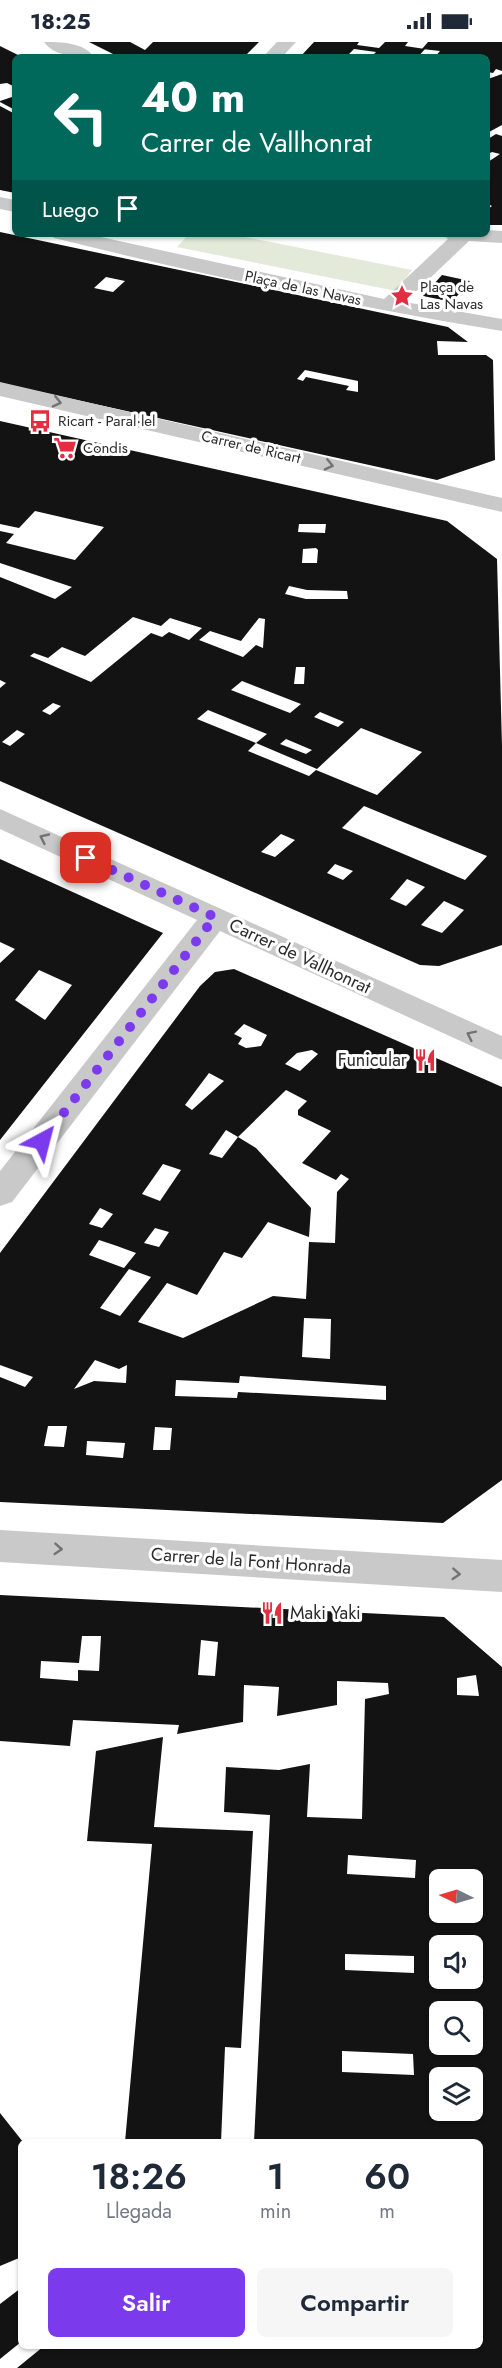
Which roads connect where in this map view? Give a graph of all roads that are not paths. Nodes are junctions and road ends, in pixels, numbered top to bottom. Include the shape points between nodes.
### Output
1 (53, 42) edge
2 (287, 42) edge
3 (79, 54) edge
4 (275, 54) edge
5 (77, 237) edge
6 (111, 237) edge
7 (456, 237) edge
8 (389, 306) junction
9 (502, 325) edge
10 (0, 389) edge
11 (502, 505) edge
12 (0, 818) edge
13 (215, 917) junction
14 (502, 1050) edge
15 (0, 1194) edge
16 (0, 1546) edge
17 (502, 1576) edge

1 - 3 street
2 - 4 street
5 - 6 street, Plaça de las Navas
6 - 8 street, Plaça de las Navas via 153,256
7 - 8 street
8 - 9 street, Plaça de las Navas
10 -> 11 street, Carrer de Ricart
13 -> 12 street, Carrer de Vallhonrat
14 -> 13 street, Carrer de Vallhonrat
13 - 15 street
16 -> 17 street, Carrer de la Font Honrada

